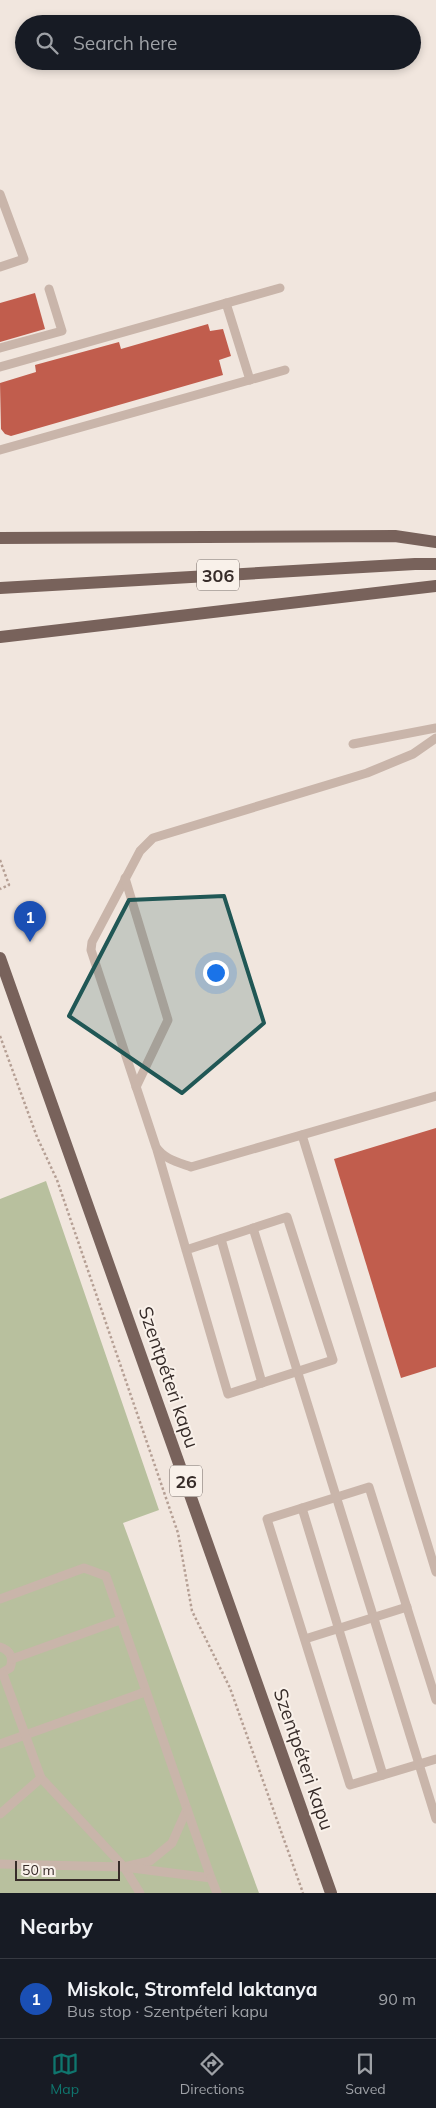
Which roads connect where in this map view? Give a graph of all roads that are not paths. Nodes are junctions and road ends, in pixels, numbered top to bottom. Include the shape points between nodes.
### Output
1 (0, 194) edge
2 (0, 268) edge
3 (280, 288) dead end
4 (48, 289) dead end
5 (226, 303) junction
6 (0, 348) edge
7 (0, 367) edge
8 (285, 370) dead end
9 (250, 380) junction
10 (0, 450) edge
11 (0, 538) edge
12 (436, 542) edge
13 (436, 564) edge
14 (436, 586) edge
15 (0, 588) edge
16 (0, 637) edge
17 (436, 728) edge
18 (436, 738) edge
19 (353, 744) dead end
20 (126, 878) junction
21 (0, 958) edge
22 (136, 1087) junction
23 (436, 1096) edge
24 (302, 1134) junction
25 (156, 1147) junction
26 (254, 1228) junction
27 (221, 1239) junction
28 (186, 1250) junction
29 (298, 1371) junction
30 (262, 1383) junction
31 (336, 1497) junction
32 (302, 1508) junction
33 (436, 1572) edge
34 (0, 1599) edge
35 (407, 1607) junction
36 (374, 1617) junction
37 (120, 1620) junction
38 (338, 1628) junction
39 (305, 1639) junction
40 (0, 1647) edge
41 (12, 1659) junction
42 (1, 1674) edge
43 (145, 1692) junction
44 (436, 1700) edge
45 (25, 1735) junction
46 (0, 1744) edge
47 (436, 1759) edge
48 (419, 1764) junction
49 (383, 1775) junction
50 (41, 1778) junction
51 (186, 1810) junction
52 (0, 1814) edge
53 (436, 1819) edge
54 (0, 1864) edge
55 (124, 1867) junction
56 (211, 1878) junction
57 (140, 1893) edge
58 (217, 1893) edge
59 (331, 1893) edge

1 - 2 lane via 24,259
3 - 5 lane
4 - 6 lane via 62,331
5 - 7 lane
5 - 9 lane
8 - 9 lane
9 - 10 lane
11 - 12 main road via 395,536
13 - 15 main road, 306
14 - 16 main road
17 - 19 lane
18 - 20 lane via 413,754 367,773 153,838 140,850
20 - 22 lane via 168,1020
20 - 22 lane via 92,942 91,950
21 - 59 main road, Szentpéteri kapu / 26
22 - 25 lane
23 - 24 lane
24 - 25 lane via 191,1167 161,1155
24 - 33 lane
25 - 28 lane
26 - 27 lane
26 - 29 lane
26 - 29 lane via 287,1217 333,1360
27 - 28 lane
27 - 30 lane
28 - 30 lane via 228,1394
29 - 30 lane
29 - 31 lane
31 - 32 lane
31 - 35 lane via 369,1487
31 - 36 lane
32 - 38 lane
32 - 39 lane via 267,1518
34 - 37 lane via 84,1568 106,1576
35 - 36 lane
35 - 44 lane
36 - 38 lane
36 - 48 lane
37 - 41 lane
37 - 43 lane
38 - 39 lane
38 - 49 lane
39 - 49 lane via 350,1786
40 - 41 lane via 8,1651
41 - 42 lane via 10,1668
42 - 45 lane
43 - 45 lane
43 - 51 lane
45 - 46 lane
45 - 50 lane
47 - 48 lane
48 - 49 lane
48 - 53 lane
50 - 52 lane
50 - 55 lane
51 - 55 lane via 172,1843 150,1860
51 - 56 lane
54 - 55 lane
55 - 56 lane
55 - 57 lane
56 - 58 lane

